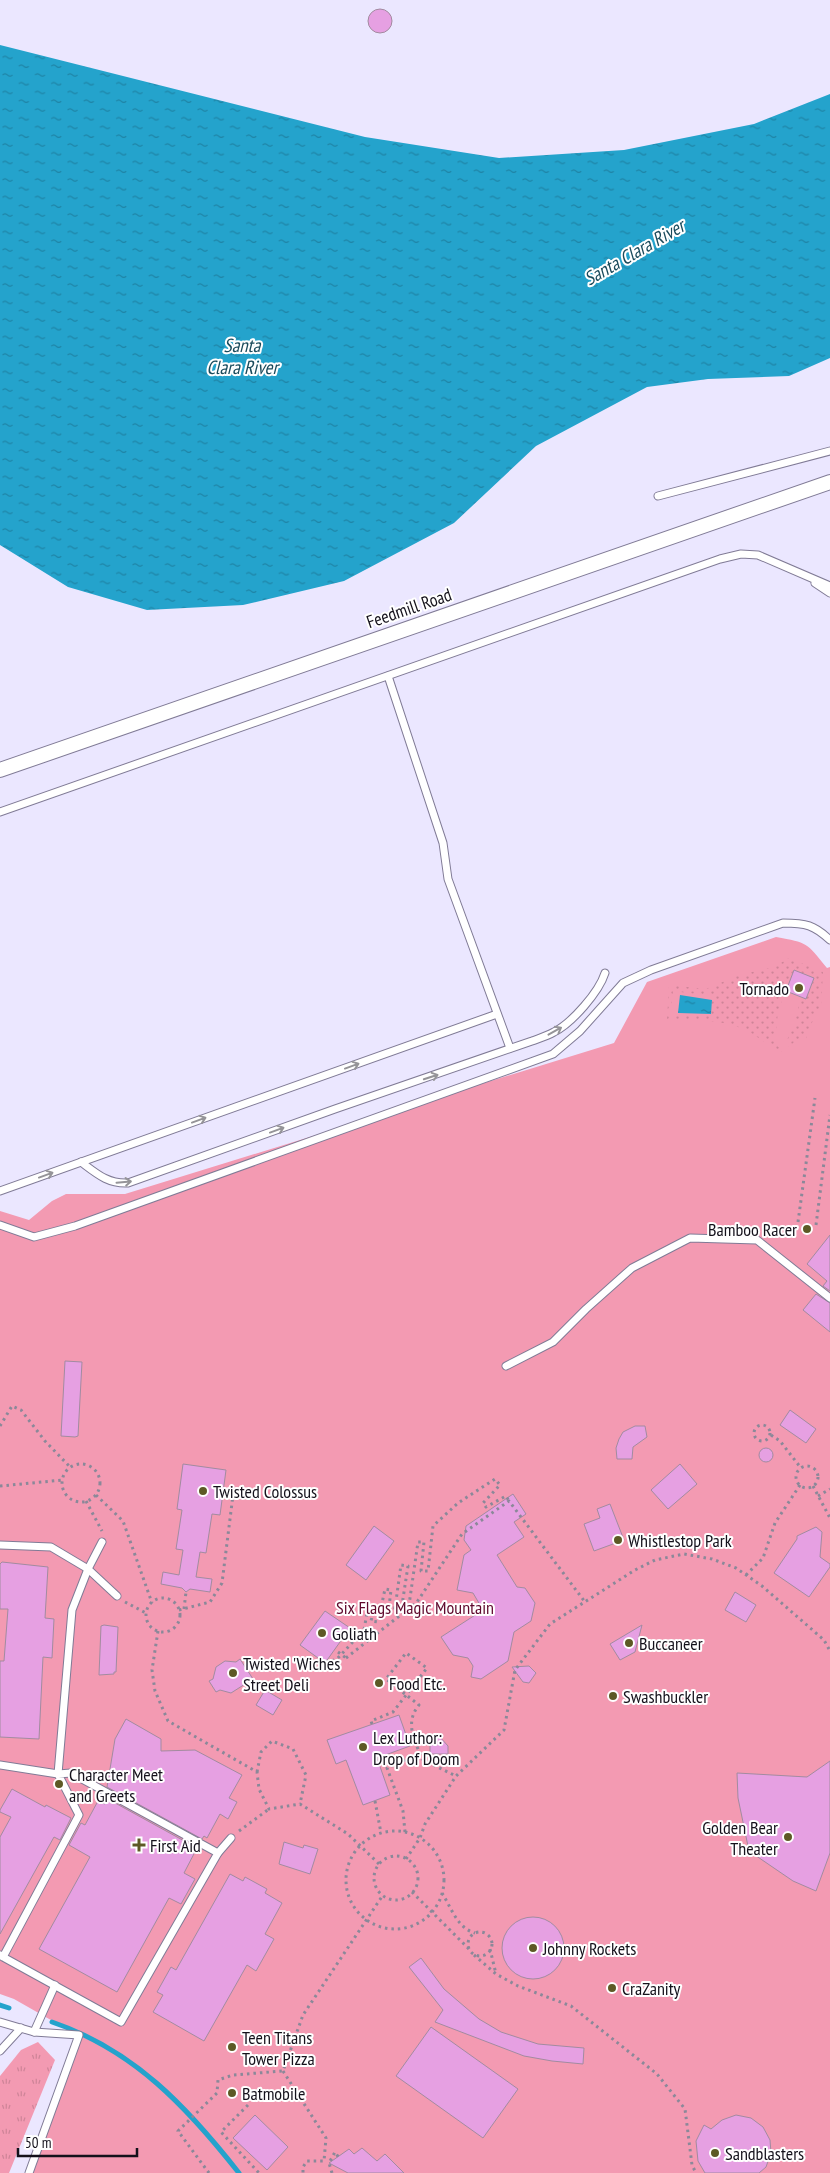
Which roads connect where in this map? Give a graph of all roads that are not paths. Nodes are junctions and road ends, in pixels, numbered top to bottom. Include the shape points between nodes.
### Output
1 (830, 451) edge
2 (830, 482) edge
3 (658, 496) dead end
4 (791, 569) junction
5 (830, 586) edge
6 (830, 593) edge
7 (388, 676) junction
8 (0, 770) edge
9 (0, 812) edge
10 (830, 940) edge
11 (605, 973) dead end
12 (497, 1014) junction
13 (510, 1048) junction
14 (81, 1162) junction
15 (1, 1188) edge
16 (0, 1225) edge
17 (830, 1298) edge
18 (506, 1366) dead end
19 (102, 1542) road end
20 (0, 1545) edge
21 (88, 1569) junction
22 (117, 1596) road end
23 (0, 1766) edge
24 (58, 1774) junction
25 (230, 1838) road end
26 (218, 1853) junction
27 (2, 1956) edge
28 (54, 1985) junction
29 (0, 2022) edge
30 (21, 2028) junction
31 (34, 2032) junction
32 (0, 2051) edge
33 (29, 2173) edge

1 - 3 lane
2 - 8 street, Feedmill Road
4 - 5 lane
4 - 6 lane
4 - 7 lane via 758,555 741,554 720,559
7 - 9 lane
7 - 12 lane via 443,843 448,879
10 - 16 lane via 817,928 783,923 623,983 580,1031 553,1054 75,1226 34,1237
13 -> 11 lane via 555,1032 568,1023 592,995
12 - 13 lane
14 -> 12 lane
14 -> 13 lane via 116,1184 128,1183
15 -> 14 lane
17 - 18 lane via 757,1240 690,1238 632,1268 553,1342
19 - 21 lane
20 - 21 lane via 51,1548
21 - 22 lane
21 - 24 lane via 72,1610
23 - 24 lane
24 - 26 lane via 71,1773
24 - 27 lane via 79,1815
25 - 26 lane
26 - 28 lane via 121,2022
27 - 28 lane
28 - 31 lane
29 - 30 lane
30 - 31 lane
30 - 32 lane
31 - 33 lane via 79,2035

